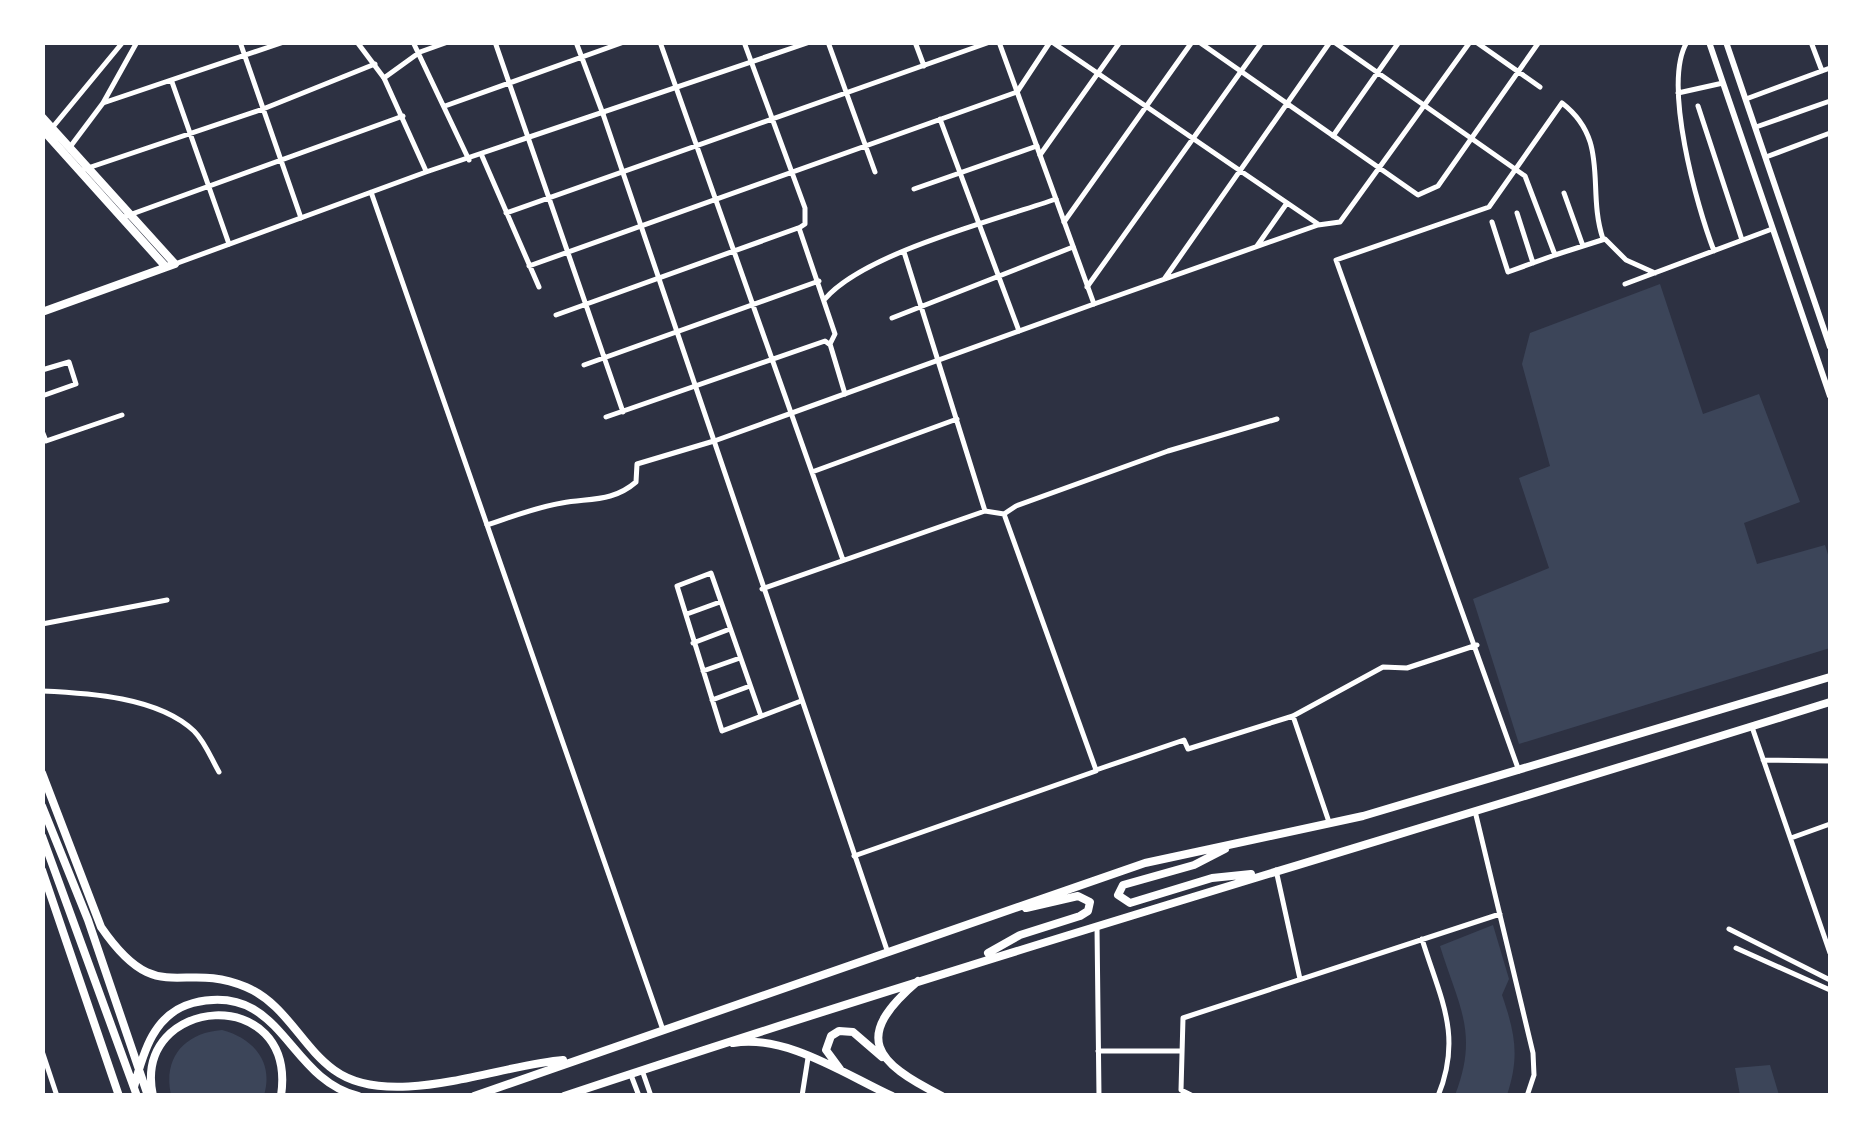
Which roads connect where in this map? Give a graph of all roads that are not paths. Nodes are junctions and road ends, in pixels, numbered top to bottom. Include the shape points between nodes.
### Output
1 (123, 42) edge
2 (137, 42) edge
3 (240, 42) edge
4 (284, 42) edge
5 (357, 42) edge
6 (413, 42) edge
7 (448, 42) edge
8 (495, 42) edge
9 (576, 42) edge
10 (624, 42) edge
11 (660, 42) edge
12 (744, 42) edge
13 (810, 42) edge
14 (828, 42) edge
15 (916, 42) edge
16 (990, 42) edge
17 (999, 42) edge
18 (1051, 42) edge
19 (1120, 42) edge
20 (1195, 42) edge
21 (1262, 42) edge
22 (1332, 42) edge
23 (1399, 42) edge
24 (1473, 42) edge
25 (1539, 42) edge
26 (1687, 42) edge
27 (1709, 42) edge
28 (1726, 42) edge
29 (1812, 42) edge
30 (420, 52) junction
31 (245, 58) junction
32 (582, 58) junction
33 (374, 64) junction
34 (751, 64) junction
35 (924, 66) junction
36 (1830, 68) edge
37 (1822, 71) junction
38 (1242, 72) junction
39 (1518, 72) junction
40 (1378, 73) junction
41 (1098, 74) junction
42 (384, 78) junction
43 (172, 82) junction
44 (509, 83) junction
45 (1723, 83) junction
46 (1540, 87) dead end
47 (678, 88) junction
48 (1017, 92) junction
49 (1678, 93) junction
50 (846, 94) junction
51 (1746, 98) junction
52 (1830, 101) edge
53 (103, 103) junction
54 (1287, 104) junction
55 (444, 106) junction
56 (1426, 106) junction
57 (1698, 106) dead end
58 (1146, 107) junction
59 (263, 110) junction
60 (603, 114) junction
61 (403, 116) junction
62 (42, 117) edge
63 (940, 119) junction
64 (772, 120) junction
65 (1756, 127) junction
66 (48, 129) edge
67 (1830, 132) edge
68 (190, 134) junction
69 (1333, 136) junction
70 (1471, 138) junction
71 (1194, 140) junction
72 (528, 141) junction
73 (698, 145) junction
74 (865, 146) junction
75 (1036, 146) junction
76 (70, 147) junction
77 (1040, 155) junction
78 (482, 156) junction
79 (1766, 158) junction
80 (469, 160) junction
81 (282, 163) junction
82 (1380, 168) junction
83 (84, 169) junction
84 (1516, 170) junction
85 (623, 171) junction
86 (1240, 171) junction
87 (426, 172) junction
88 (792, 172) junction
89 (874, 172) dead end
90 (960, 172) junction
91 (209, 187) junction
92 (914, 190) dead end
93 (371, 192) junction
94 (1564, 193) dead end
95 (548, 197) junction
96 (1056, 198) junction
97 (717, 199) junction
98 (1287, 203) junction
99 (506, 212) junction
100 (131, 214) junction
101 (1516, 214) dead end
102 (1786, 214) junction
103 (122, 218) junction
104 (301, 218) junction
105 (1770, 219) junction
106 (1064, 222) junction
107 (1492, 222) dead end
108 (643, 225) junction
109 (1318, 225) junction
110 (980, 226) junction
111 (799, 228) junction
112 (1773, 229) junction
113 (1603, 239) junction
114 (1742, 240) junction
115 (229, 244) junction
116 (1583, 246) junction
117 (1073, 248) junction
118 (1256, 248) junction
119 (1714, 250) junction
120 (735, 251) junction
121 (567, 252) junction
122 (904, 252) junction
123 (1555, 256) junction
124 (1533, 263) junction
125 (171, 266) junction
126 (529, 266) junction
127 (1655, 272) junction
128 (1000, 275) junction
129 (660, 278) junction
130 (1163, 280) junction
131 (819, 282) junction
132 (1625, 284) dead end
133 (539, 287) dead end
134 (1088, 287) junction
135 (826, 299) junction
136 (1094, 304) junction
137 (585, 305) junction
138 (754, 305) junction
139 (923, 308) junction
140 (42, 312) edge
141 (556, 315) dead end
142 (892, 318) dead end
143 (1020, 331) junction
144 (679, 332) junction
145 (830, 344) junction
146 (1830, 346) edge
147 (772, 357) junction
148 (604, 358) junction
149 (941, 360) junction
150 (584, 365) dead end
151 (42, 370) edge
152 (697, 384) junction
153 (845, 394) junction
154 (42, 396) edge
155 (1830, 396) edge
156 (622, 412) junction
157 (792, 413) junction
158 (122, 415) dead end
159 (606, 417) dead end
160 (958, 419) junction
161 (1277, 419) dead end
162 (42, 431) edge
163 (717, 440) junction
164 (44, 442) edge
165 (812, 472) junction
166 (985, 511) junction
167 (1004, 514) junction
168 (487, 524) junction
169 (843, 560) junction
170 (762, 589) junction
171 (167, 600) dead end
172 (720, 602) junction
173 (687, 614) junction
174 (42, 624) edge
175 (730, 629) junction
176 (693, 643) junction
177 (1477, 646) junction
178 (740, 658) junction
179 (702, 671) junction
180 (1830, 676) edge
181 (750, 686) junction
182 (42, 691) edge
183 (712, 700) junction
184 (800, 701) junction
185 (1830, 702) edge
186 (761, 716) junction
187 (1293, 716) junction
188 (1752, 727) junction
189 (1764, 760) junction
190 (1830, 761) edge
191 (1096, 770) junction
192 (1520, 771) junction
193 (219, 772) dead end
194 (42, 773) edge
195 (42, 806) edge
196 (1474, 811) junction
197 (1329, 822) junction
198 (1830, 824) edge
199 (42, 836) edge
200 (1791, 838) junction
201 (1239, 841) junction
202 (854, 856) junction
203 (42, 870) edge
204 (1276, 870) junction
205 (1266, 873) junction
206 (47, 898) edge
207 (1014, 909) junction
208 (1500, 914) junction
209 (1096, 926) junction
210 (1729, 930) dead end
211 (1828, 935) edge
212 (1422, 939) junction
213 (1736, 948) dead end
214 (1830, 953) edge
215 (888, 954) junction
216 (976, 960) junction
217 (922, 978) junction
218 (1300, 978) junction
219 (1830, 980) edge
220 (1830, 990) edge
221 (664, 1030) junction
222 (705, 1048) junction
223 (1182, 1050) junction
224 (42, 1051) edge
225 (1098, 1052) junction
226 (808, 1058) junction
227 (578, 1060) junction
228 (886, 1061) junction
229 (642, 1070) junction
230 (630, 1073) junction
231 (847, 1076) junction
232 (136, 1091) edge
233 (57, 1096) edge
234 (119, 1096) edge
235 (151, 1096) edge
236 (281, 1096) edge
237 (358, 1096) edge
238 (474, 1096) edge
239 (564, 1096) edge
240 (639, 1096) edge
241 (652, 1096) edge
242 (802, 1096) edge
243 (892, 1096) edge
244 (942, 1096) edge
245 (1099, 1096) edge
246 (1193, 1096) edge
247 (1438, 1096) edge
248 (1527, 1096) edge

1 - 66 street
2 - 53 street
3 - 31 street
4 - 31 street
5 - 33 street
6 - 30 street
7 - 30 street
8 - 44 street
9 - 32 street
10 - 32 street
11 - 47 street
12 - 34 street
13 - 34 street
14 - 50 street
15 - 35 street
16 - 35 street
17 - 48 street
18 - 41 street
18 - 48 street
19 - 41 street
20 - 38 street
20 - 58 street
21 - 38 street
22 - 40 street
22 - 54 street
23 - 40 street
24 - 39 street
24 - 56 street
25 - 39 street
26 - 49 street
27 - 45 main road
28 - 51 main road
29 - 37 street
30 - 42 street
30 - 55 street
31 - 43 street
31 - 59 street
32 - 44 street
32 - 60 street
33 - 42 street
33 - 59 street
34 - 47 street
34 - 64 street
35 - 50 street
36 - 37 street
37 - 51 street
38 - 54 street
38 - 71 street
39 - 46 street
39 - 70 street
40 - 56 street
40 - 69 street
41 - 58 street
41 - 77 street
42 - 61 street
43 - 53 street
43 - 68 street
44 - 55 street
44 - 72 street
45 - 49 street
45 - 105 main road
47 - 60 street
47 - 73 street
48 - 63 street
48 - 75 street
49 - 119 street via 1702,221
50 - 64 street
50 - 74 street
51 - 65 main road
52 - 65 street
53 - 76 street
54 - 69 street
54 - 86 street
55 - 80 street
56 - 70 street
56 - 82 street
57 - 114 street
58 - 71 street
58 - 106 street
59 - 68 street
59 - 81 street
60 - 72 street
60 - 85 street
61 - 81 street
61 - 87 street
62 - 66 main road
63 - 74 street
63 - 90 street
64 - 73 street
64 - 88 street
65 - 79 main road
66 - 76 main road
66 - 83 main road
67 - 79 street
68 - 83 street
68 - 91 street
69 - 82 street
70 - 82 street via 1438,186 1418,195
70 - 84 street
71 - 86 street
71 - 134 street
72 - 78 street
72 - 95 street
73 - 85 street
73 - 97 street
74 - 88 street
74 - 89 street
75 - 77 street
75 - 90 street
76 - 83 main road
77 - 96 street
78 - 80 street
78 - 99 street
79 - 102 main road
80 - 87 street
81 - 91 street
81 - 104 street
82 - 109 street via 1340,222
83 - 100 main road
83 - 103 main road
84 - 113 street via 1562,104 1580,117 1595,160 1594,211
84 - 123 street via 1526,176
84 - 177 street via 1489,206 1336,260
85 - 95 street
85 - 108 street
86 - 98 street
86 - 130 street
87 - 93 street
88 - 97 street
88 - 111 street via 805,208
90 - 92 street
90 - 110 street
91 - 100 street
91 - 115 street
93 - 104 street
93 - 168 street
94 - 116 street
95 - 99 street
95 - 121 street
96 - 106 street
96 - 110 street
97 - 108 street
97 - 120 street
98 - 109 street
98 - 118 street
99 - 126 street
100 - 103 street
100 - 125 main road
101 - 124 street
102 - 105 main road
102 - 146 main road
103 - 125 main road
104 - 115 street
105 - 112 main road
106 - 117 street
107 - 124 street via 1508,272
108 - 121 street
108 - 129 street
109 - 118 street
110 - 122 street
110 - 128 street
111 - 120 street
111 - 131 street
112 - 114 street
112 - 155 main road
113 - 116 street
113 - 127 street via 1626,260
114 - 119 street
115 - 125 street
116 - 123 street
117 - 128 street
117 - 134 street
118 - 130 street
119 - 127 street
120 - 129 street
120 - 138 street
121 - 126 street
121 - 137 street
122 - 135 street via 838,284
122 - 139 street
123 - 124 street
125 - 140 main road
126 - 133 street
127 - 132 street
128 - 139 street
128 - 143 street
129 - 137 street
129 - 144 street
130 - 136 street
131 - 135 street
131 - 138 street
134 - 136 street
135 - 145 street
136 - 143 street
137 - 141 street
137 - 148 street
138 - 144 street
138 - 147 street
139 - 142 street
139 - 149 street
143 - 149 street
144 - 148 street
144 - 152 street
145 - 147 street via 824,340
145 - 153 street
147 - 152 street
147 - 157 street
148 - 150 street
148 - 156 street
149 - 153 street
149 - 160 street
151 - 154 street via 68,362 76,384
152 - 156 street
152 - 163 street
153 - 157 street
156 - 159 street
157 - 163 street
157 - 165 street
158 - 164 street
160 - 165 street
160 - 166 street
161 - 167 street via 1168,451
162 - 164 street
163 - 168 street via 637,464 632,487 598,502 564,502
163 - 170 street via 716,458
165 - 169 street
166 - 167 street
166 - 169 street
167 - 191 street
168 - 221 street
169 - 170 street
170 - 184 street
171 - 174 street
172 - 173 street
172 - 173 street via 711,573 677,586
172 - 175 street
173 - 176 street
175 - 176 street
175 - 178 street
176 - 179 street
177 - 187 street via 1407,668 1383,667
177 - 192 street
178 - 179 street
178 - 181 street
179 - 183 street
180 - 192 main road
181 - 183 street
181 - 186 street
182 - 193 street via 115,698 178,720 198,736
183 - 186 street via 722,731
184 - 186 street
184 - 202 street
185 - 188 main road
187 - 191 street via 1188,749 1184,740
187 - 197 street
188 - 189 street
188 - 196 main road
189 - 190 street
189 - 200 street
191 - 202 street
192 - 197 main road
194 - 227 main road via 101,928 148,974 228,980 249,988 287,1017 330,1068 376,1086
195 - 235 main road
196 - 204 main road
196 - 208 street
197 - 201 main road
198 - 200 street
199 - 232 main road
200 - 211 street
201 - 205 main road via 1194,865 1123,885 1118,896 1130,903 1212,878
201 - 207 main road via 1145,863
202 - 215 street
203 - 206 main road
204 - 205 main road
204 - 218 street
205 - 209 main road
206 - 234 main road
207 - 215 main road
207 - 216 main road via 1078,896 1090,902 1080,916 1020,935
208 - 212 street
208 - 248 street via 1533,1053
209 - 216 main road
209 - 225 street
210 - 219 street
211 - 214 street
212 - 218 street
212 - 247 street via 1452,1041
213 - 220 street
215 - 221 main road
216 - 217 main road
217 - 222 main road
217 - 228 main road via 880,1020
218 - 223 street via 1183,1018
221 - 227 main road
222 - 226 main road via 748,1040
222 - 229 main road
223 - 225 street
223 - 246 street via 1181,1090
224 - 233 street
225 - 245 street
226 - 231 main road
226 - 242 street
227 - 238 main road
228 - 231 main road via 861,1038 840,1031 830,1036 826,1050
228 - 244 main road
229 - 230 main road
229 - 241 street
230 - 239 main road
230 - 240 street
231 - 243 main road
232 - 237 main road via 144,1048 167,1017 182,1006 218,999 269,1018 312,1070
235 - 236 main road via 164,1043 206,1013 236,1016 272,1041 284,1076

